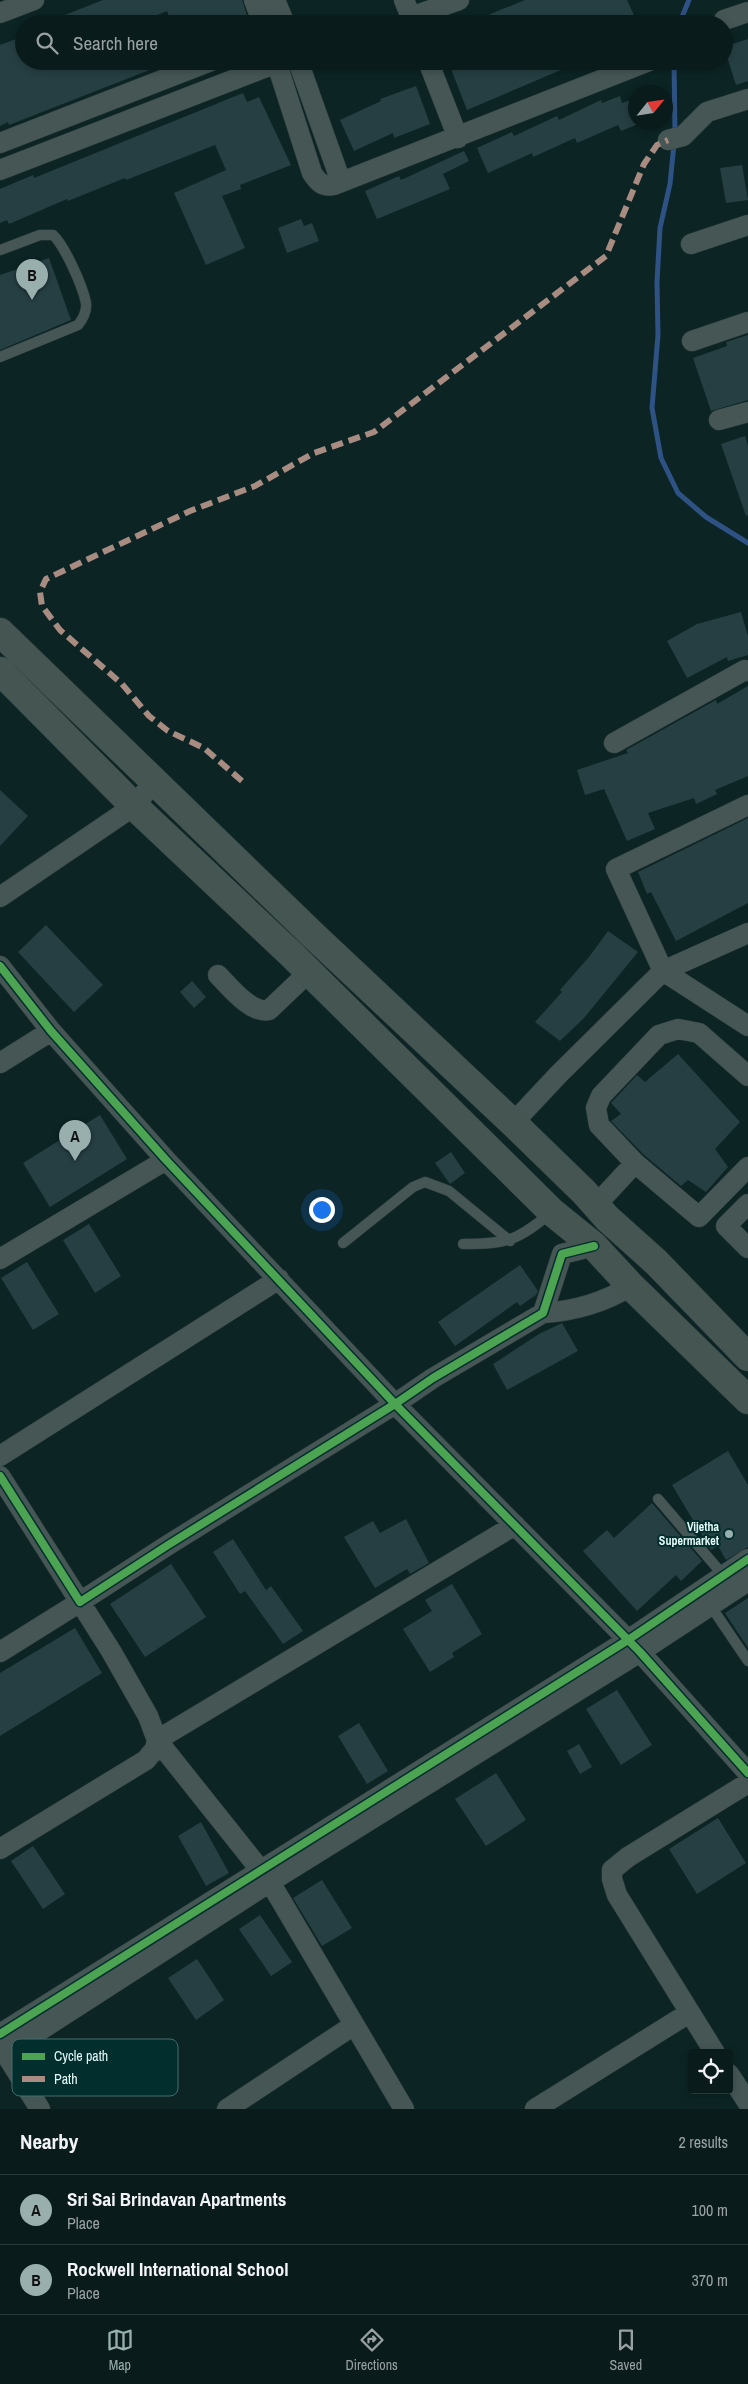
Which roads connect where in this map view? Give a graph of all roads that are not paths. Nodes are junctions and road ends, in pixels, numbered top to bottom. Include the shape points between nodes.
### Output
1 (34, 0) edge
2 (254, 0) edge
3 (276, 0) edge
4 (459, 0) edge
5 (748, 12) edge
6 (0, 13) edge
7 (410, 14) edge
8 (259, 15) edge
9 (281, 15) edge
10 (733, 17) edge
11 (188, 70) edge
12 (257, 70) edge
13 (280, 70) edge
14 (301, 70) edge
15 (432, 70) edge
16 (627, 70) edge
17 (748, 99) edge
18 (458, 138) junction
19 (673, 139) dead end
20 (0, 142) edge
21 (0, 170) edge
22 (341, 182) junction
23 (748, 225) edge
24 (691, 244) dead end
25 (0, 250) edge
26 (748, 322) edge
27 (692, 341) dead end
28 (0, 357) edge
29 (748, 412) edge
30 (719, 420) dead end
31 (0, 632) edge
32 (748, 671) edge
33 (3, 680) edge
34 (614, 743) dead end
35 (154, 782) junction
36 (748, 804) edge
37 (134, 806) junction
38 (0, 897) edge
39 (748, 933) edge
40 (0, 966) edge
41 (350, 970) junction
42 (663, 971) junction
43 (309, 972) junction
44 (218, 975) dead end
45 (330, 992) junction
46 (748, 1026) edge
47 (51, 1031) junction
48 (0, 1063) edge
49 (748, 1076) edge
50 (513, 1123) junction
51 (166, 1160) junction
52 (635, 1163) junction
53 (748, 1167) edge
54 (748, 1204) edge
55 (596, 1205) junction
56 (552, 1212) junction
57 (510, 1241) junction
58 (343, 1243) dead end
59 (462, 1244) dead end
60 (594, 1246) junction
61 (748, 1248) edge
62 (0, 1259) edge
63 (279, 1279) junction
64 (631, 1286) junction
65 (543, 1313) junction
66 (745, 1349) edge
67 (748, 1400) edge
68 (395, 1404) junction
69 (0, 1456) edge
70 (0, 1476) edge
71 (658, 1499) dead end
72 (515, 1526) junction
73 (748, 1560) edge
74 (724, 1576) junction
75 (748, 1580) edge
76 (80, 1602) junction
77 (710, 1606) junction
78 (634, 1646) junction
79 (0, 1652) edge
80 (748, 1662) edge
81 (157, 1740) junction
82 (748, 1773) edge
83 (748, 1783) edge
84 (0, 1849) edge
85 (266, 1876) junction
86 (689, 2013) junction
87 (354, 2025) junction
88 (2, 2044) edge
89 (712, 2049) edge
90 (12, 2061) edge
91 (733, 2080) edge
92 (32, 2096) edge
93 (748, 2103) edge
94 (40, 2109) edge
95 (227, 2109) edge
96 (404, 2109) edge
97 (535, 2109) edge

1 - 6 street
2 - 8 street
3 - 9 street
4 - 7 street
5 - 10 street
11 - 20 street
12 - 21 street
13 - 22 street via 312,173 318,182 326,186
14 - 22 street
15 - 18 street
16 - 18 street
17 - 19 street via 706,112 688,132
18 - 22 street
23 - 24 street
25 - 28 lane via 40,235 54,236 65,249 86,304 84,317 74,328
26 - 27 street
29 - 30 street
31 - 35 main road
32 - 34 street
33 - 37 main road
35 - 37 street
35 - 41 main road
36 - 42 street via 616,869
37 - 38 street
37 - 43 main road
39 - 42 street
40 - 47 street
41 - 45 main road
41 - 50 main road
42 - 46 street
42 - 50 street
43 - 44 street via 269,1010 262,1012
43 - 45 main road
45 - 56 main road
47 - 48 street
47 - 51 street
49 - 52 street via 699,1033 678,1029 659,1035 601,1096 596,1108 599,1126
50 - 55 main road
51 - 62 street
51 - 63 street
52 - 53 street via 699,1217
52 - 55 street
54 - 61 street via 726,1226
55 - 66 main road
56 - 57 lane via 526,1234
56 - 60 main road
57 - 58 lane via 449,1191 424,1182 413,1187
57 - 59 lane
60 - 64 main road
60 - 65 street via 562,1254
63 - 68 street
63 - 69 street
64 - 65 street via 611,1298 569,1312
64 - 67 main road
65 - 68 street
68 - 72 street
68 - 76 street
70 - 76 street
71 - 74 lane
72 - 78 street
72 - 81 street
73 - 74 street
74 - 78 street
75 - 77 street
76 - 79 street
76 - 81 street via 112,1651 148,1716
77 - 78 street
77 - 80 lane
78 - 82 street
78 - 85 street
81 - 84 street via 155,1749 146,1760
81 - 85 street
83 - 86 street via 612,1870 617,1895
85 - 87 street
85 - 88 street
86 - 89 street
86 - 97 street
87 - 95 street
87 - 96 street
88 - 90 street
91 - 93 street
92 - 94 street

